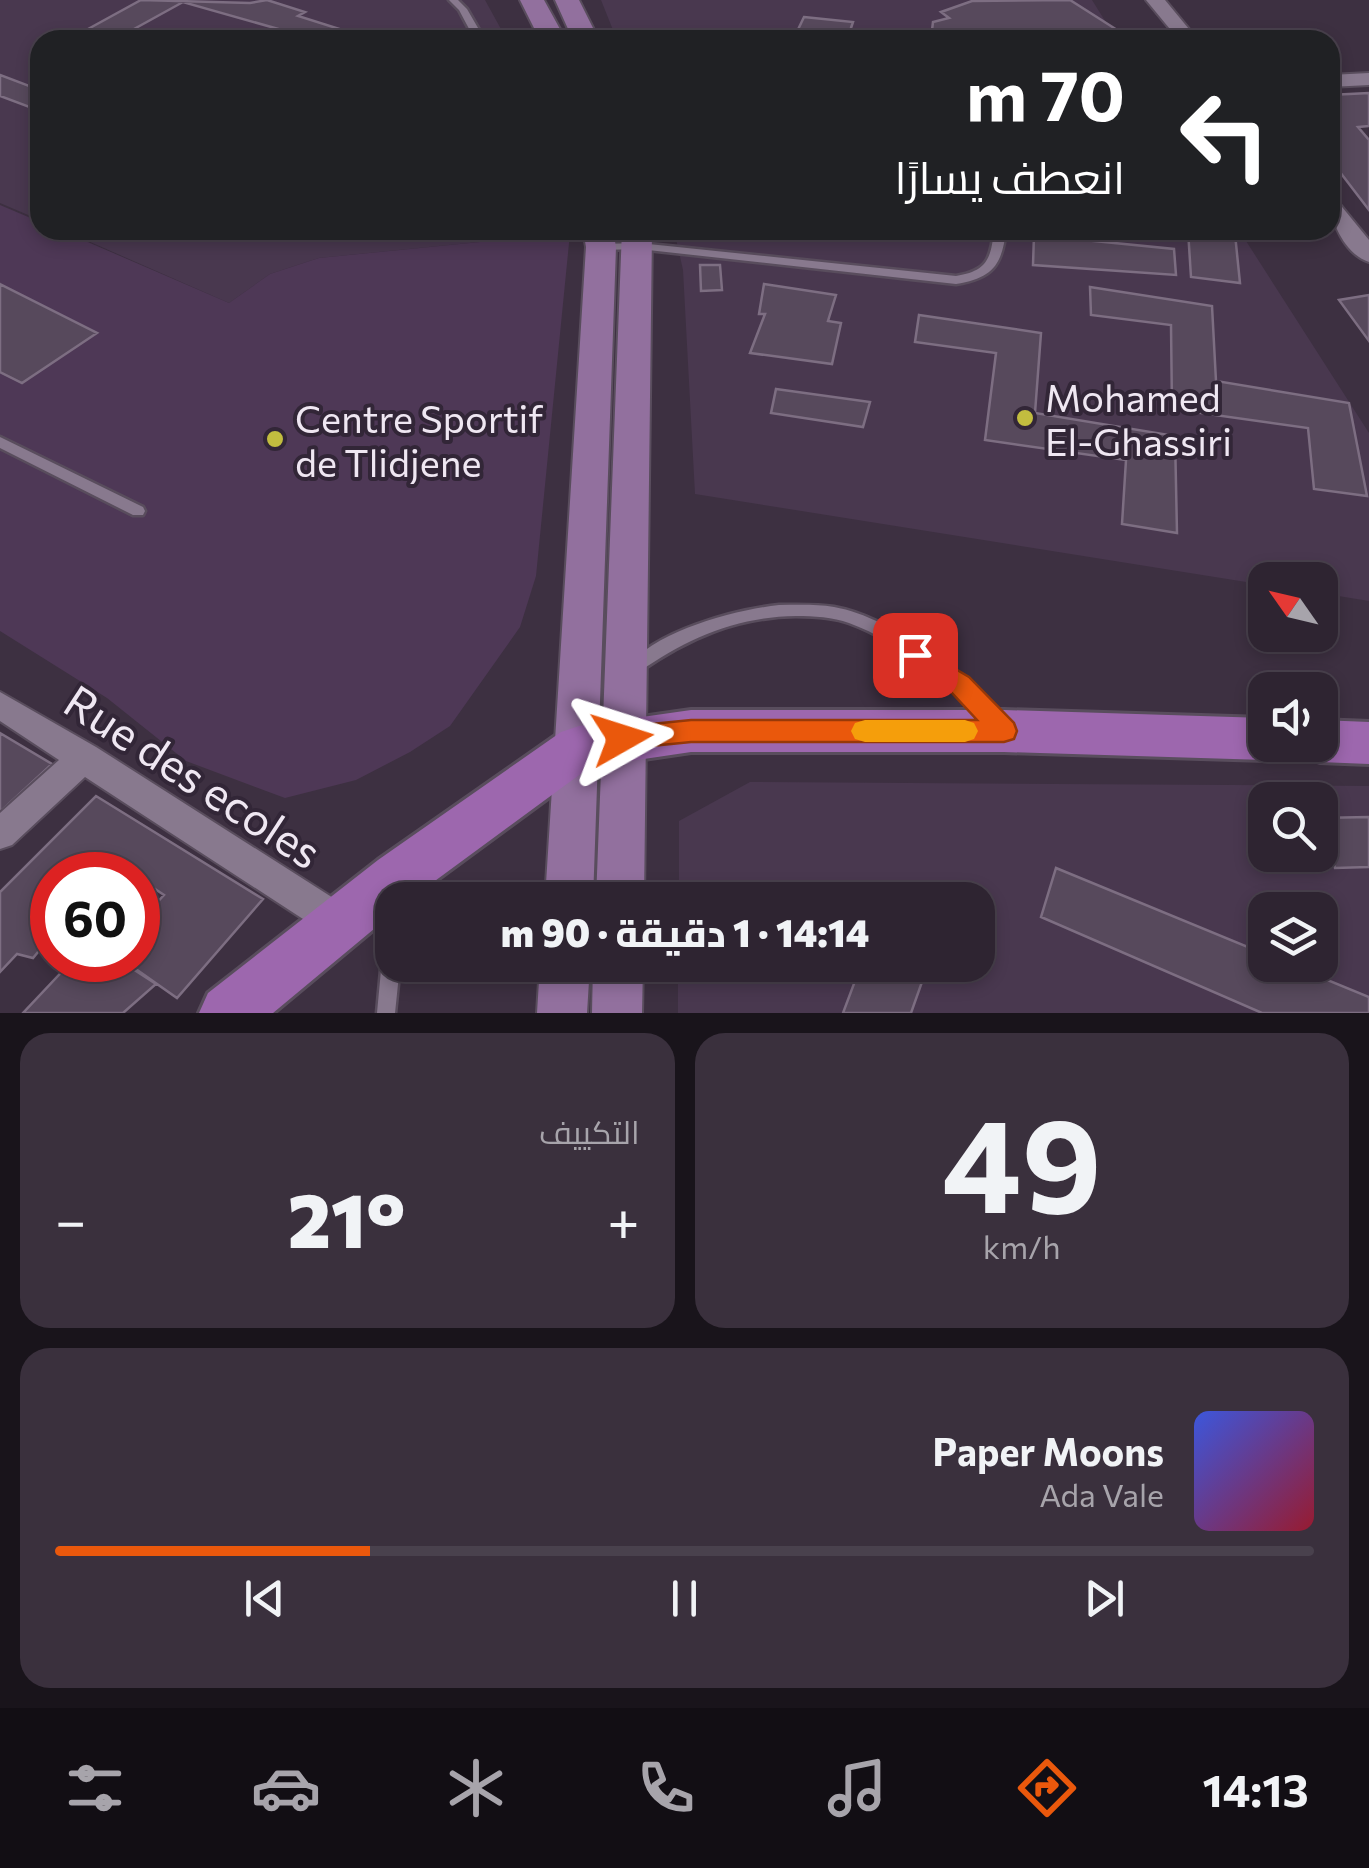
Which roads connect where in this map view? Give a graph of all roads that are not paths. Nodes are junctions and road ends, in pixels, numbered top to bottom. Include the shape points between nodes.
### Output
1 (452, 0) edge
2 (532, 0) edge
3 (566, 0) edge
4 (1155, 0) edge
5 (475, 30) edge
6 (548, 30) edge
7 (581, 30) edge
8 (1180, 30) edge
9 (1369, 79) edge
10 (1340, 81) edge
11 (1340, 219) edge
12 (619, 240) edge
13 (619, 240) edge
14 (635, 240) edge
15 (999, 240) edge
16 (1369, 255) edge
17 (0, 442) edge
18 (138, 512) dead end
19 (0, 705) edge
20 (606, 716) junction
21 (1004, 731) junction
22 (1248, 739) edge
23 (1338, 742) edge
24 (1369, 743) edge
25 (85, 757) junction
26 (0, 834) edge
27 (403, 882) edge
28 (573, 882) edge
29 (619, 882) edge
30 (375, 901) edge
31 (339, 922) junction
32 (389, 982) edge
33 (564, 982) edge
34 (618, 982) edge
35 (228, 1013) edge
36 (386, 1013) edge
37 (562, 1013) edge
38 (617, 1013) edge

1 - 5 lane
2 - 6 main road
3 - 7 main road
4 - 8 street
9 - 10 street
11 - 16 street
12 - 20 main road via 579,640
13 - 20 main road
14 - 15 lane via 956,280 991,268
17 - 18 lane
19 - 25 street, Rue des ecoles
20 - 21 main road via 691,731
20 - 21 lane via 670,641 740,613 837,613 893,639 960,685
20 - 27 main road
20 - 28 main road
20 - 29 main road
21 - 22 main road
23 - 24 main road
25 - 26 street
25 - 31 street, Rue des ecoles
30 - 31 main road
31 - 35 main road
32 - 36 lane
33 - 37 main road
34 - 38 main road

